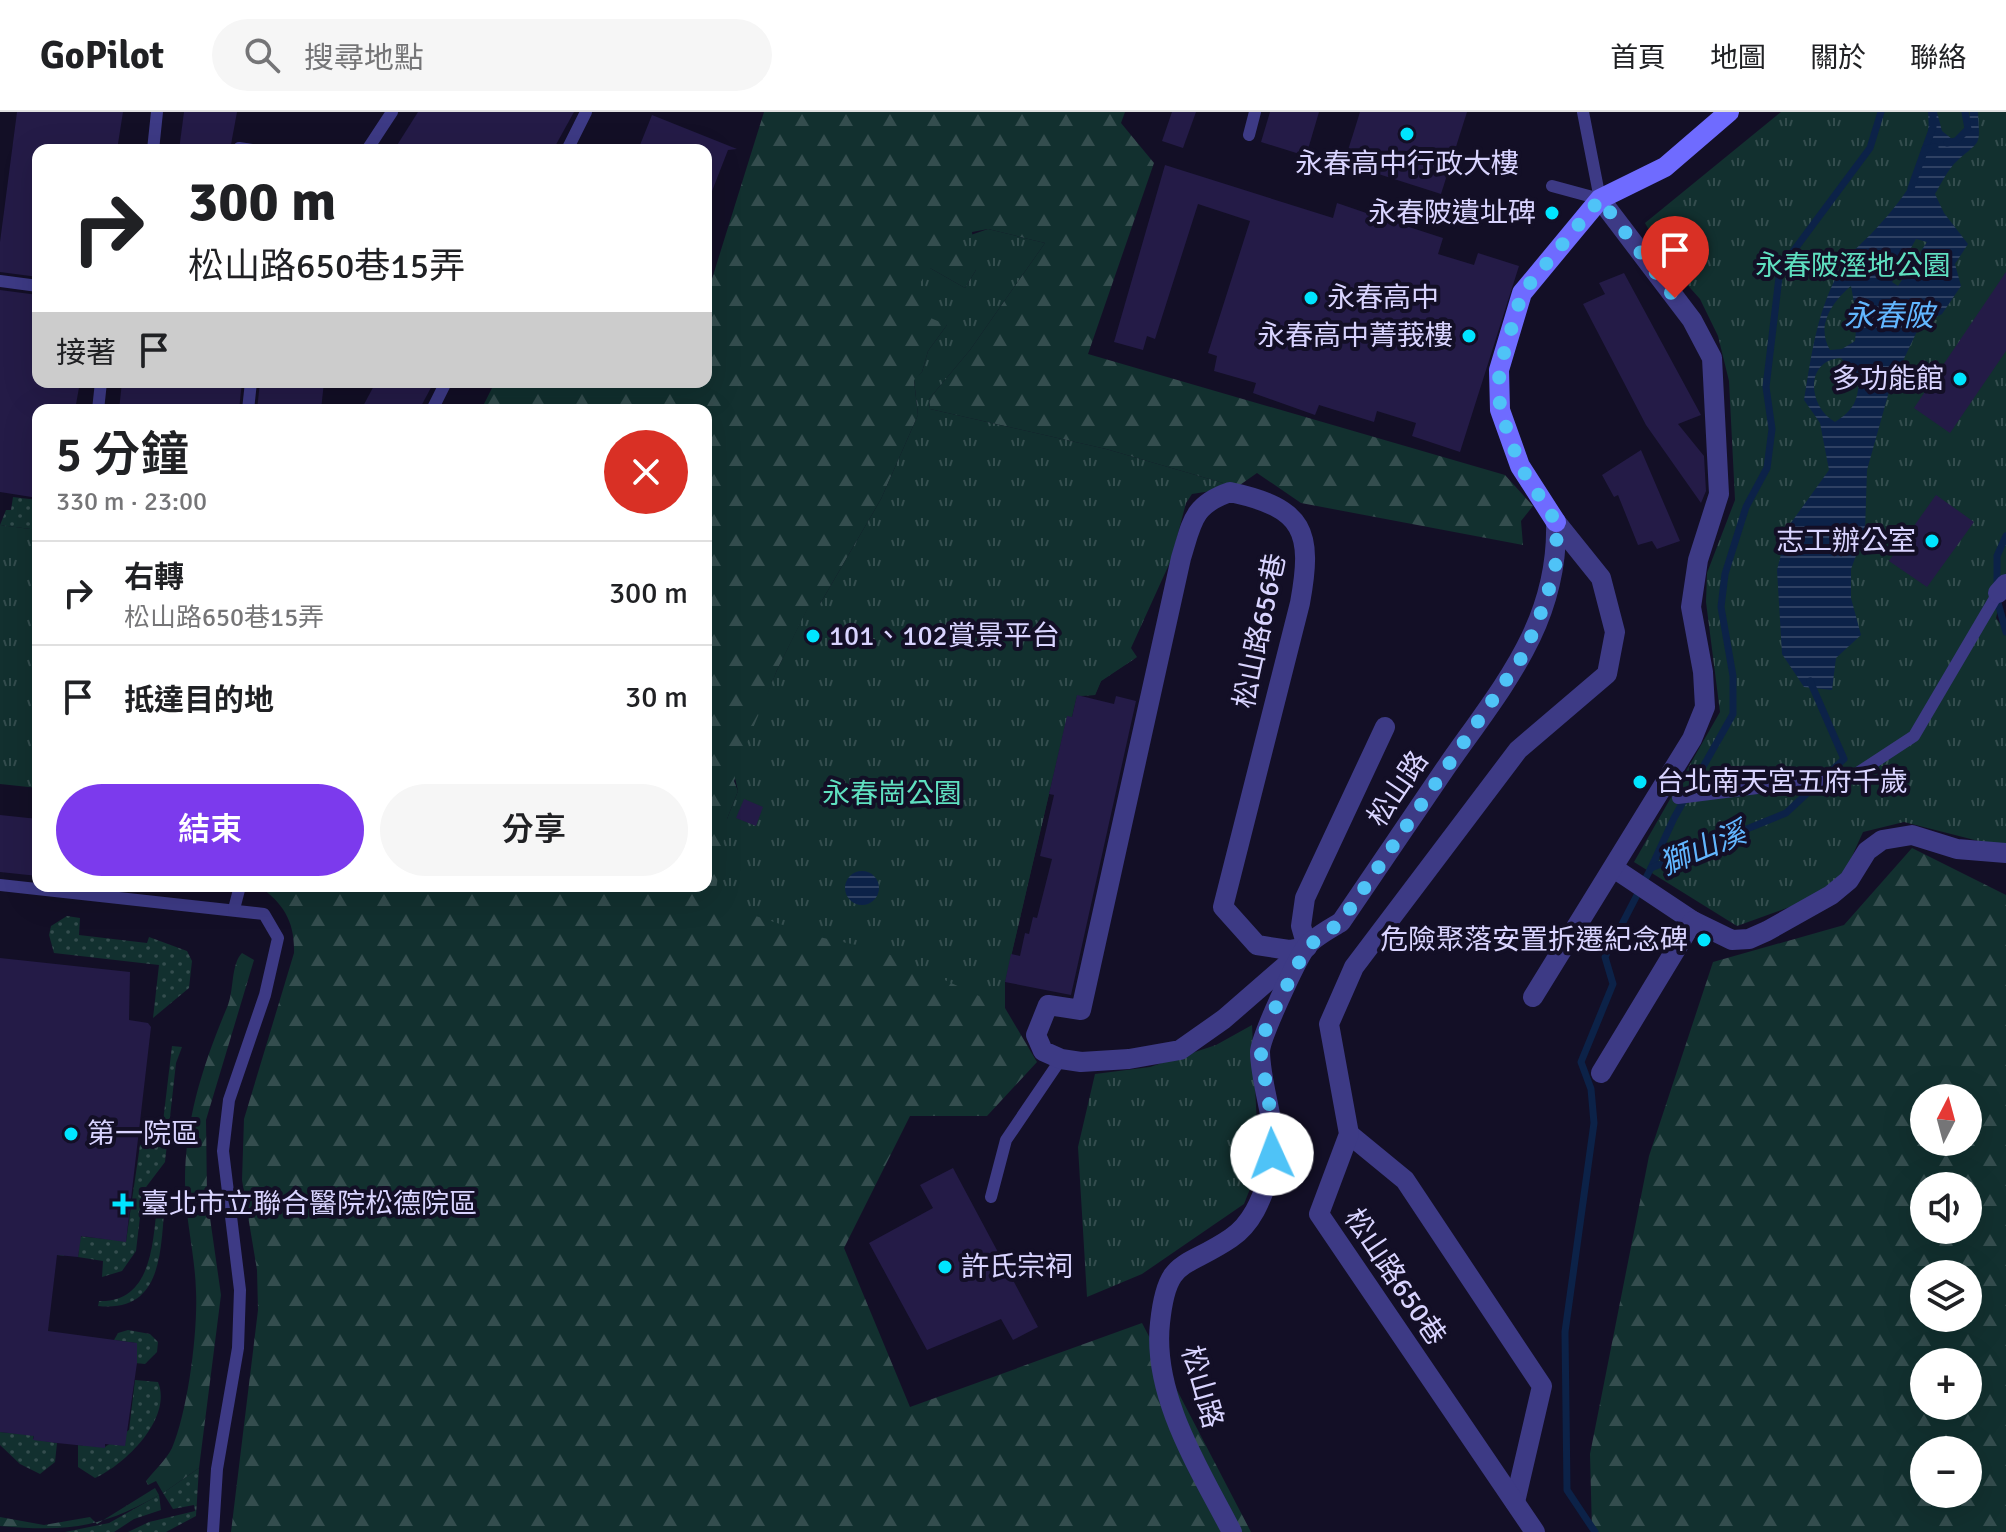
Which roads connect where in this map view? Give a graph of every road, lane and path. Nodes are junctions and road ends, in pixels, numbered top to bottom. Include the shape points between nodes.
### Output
1 (157, 112) edge
2 (392, 112) edge
3 (586, 112) edge
4 (1255, 112) edge
5 (1583, 112) edge
6 (1729, 112) edge
7 (1249, 135) dead end
8 (154, 144) edge
9 (371, 144) edge
10 (570, 144) edge
11 (1552, 186) dead end
12 (1600, 199) junction
13 (0, 281) edge
14 (32, 285) edge
15 (1556, 522) junction
16 (2002, 589) edge
17 (1385, 727) dead end
18 (1657, 792) junction
19 (1678, 798) joint
20 (2006, 853) edge
21 (1615, 869) junction
22 (0, 885) edge
23 (32, 888) edge
24 (68, 892) edge
25 (238, 892) edge
26 (234, 909) junction
27 (1693, 921) junction
28 (1257, 945) junction
29 (1307, 947) junction
30 (1271, 977) junction
31 (1533, 997) dead end
32 (1277, 1006) junction
33 (1061, 1059) junction
34 (1601, 1073) dead end
35 (1349, 1134) junction
36 (991, 1197) dead end
37 (1515, 1502) junction
38 (213, 1532) edge
39 (1232, 1532) edge
40 (1535, 1532) edge

1 - 8 lane
2 - 9 lane
3 - 10 lane
4 - 7 lane
5 - 12 lane
6 - 12 street via 1665,167
11 - 12 lane
12 - 15 street via 1522,293 1499,370 1500,410 1520,466
12 - 18 street via 1692,320 1712,358 1719,494 1698,560 1691,607 1705,707 1692,739
13 - 14 lane
15 - 29 street, 松山路 via 1557,559 1524,654 1341,922
15 - 35 street via 1601,578 1615,632 1607,674 1518,750 1354,967 1329,1024
16 - 19 lane via 1914,736 1853,776
17 - 29 street via 1305,898 1301,926
18 - 19 street
18 - 21 street
20 - 27 street via 1957,849 1912,835 1882,840 1831,895 1758,935 1732,940
21 - 27 street
21 - 31 street
22 - 23 lane
24 - 26 lane
25 - 26 lane
26 - 38 lane via 264,914 278,938 265,995 229,1100 223,1151 240,1290 238,1348 217,1469
27 - 34 street
28 - 29 street
28 - 30 street
28 - 33 street, 松山路656巷 via 1223,907 1308,560 1305,536 1285,512 1262,499 1230,492 1207,500 1195,515 1181,558 1081,1010 1048,1005 1036,1035 1043,1051
29 - 30 street
29 - 32 street, 松山路
30 - 32 street
30 - 33 street via 1180,1050 1129,1059
32 - 39 street, 松山路 via 1260,1048 1274,1134 1270,1174 1252,1218 1232,1237 1180,1265 1166,1286 1160,1324 1159,1357 1175,1416
33 - 36 lane via 1006,1140
35 - 37 street, 松山路650巷 via 1319,1214
35 - 37 street via 1405,1180 1542,1386
37 - 40 street, 松山路650巷

